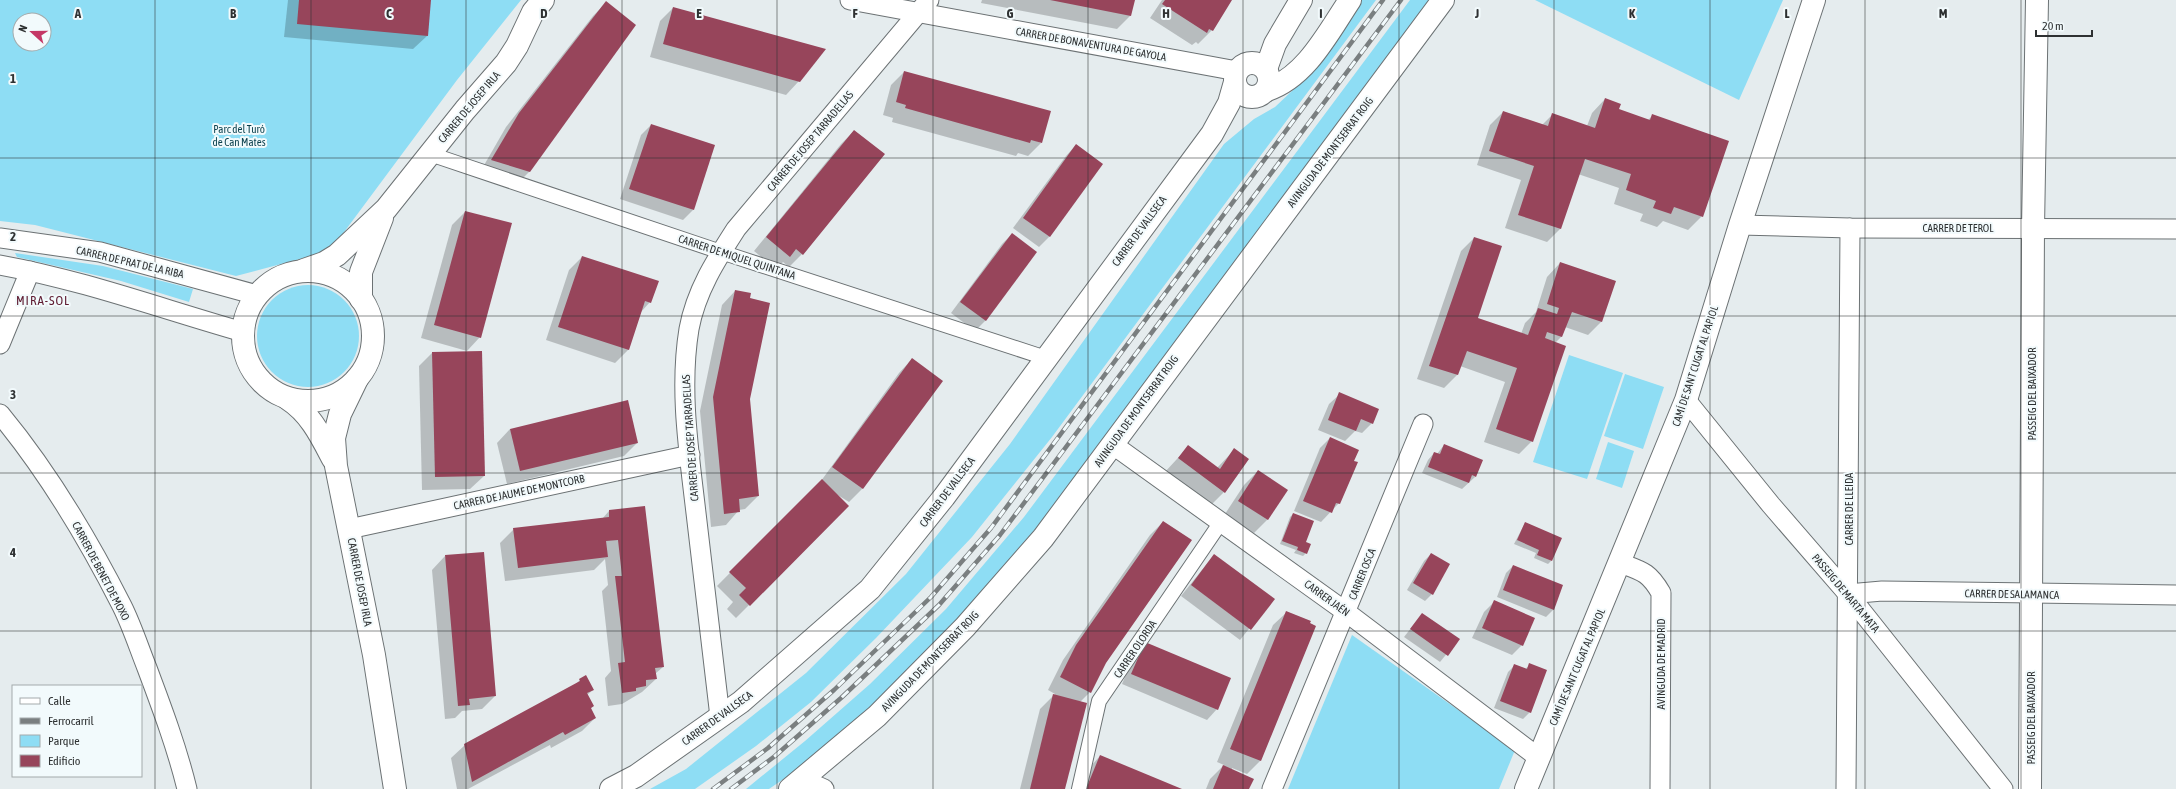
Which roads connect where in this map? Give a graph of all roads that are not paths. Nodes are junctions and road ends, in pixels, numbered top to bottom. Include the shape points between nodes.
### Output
1 (543, 0) edge
2 (850, 0) edge
3 (1301, 0) edge
4 (1350, 0) edge
5 (1443, 0) edge
6 (1814, 0) edge
7 (2037, 0) edge
8 (924, 6) edge
9 (1254, 78) junction
10 (430, 154) junction
11 (386, 209) junction
12 (1740, 225) junction
13 (1850, 228) junction
14 (2033, 228) junction
15 (2176, 230) edge
16 (0, 238) edge
17 (721, 252) junction
18 (0, 265) edge
19 (30, 271) junction
20 (299, 272) junction
21 (257, 295) junction
22 (362, 298) junction
23 (243, 332) junction
24 (0, 344) edge
25 (1046, 358) junction
26 (357, 379) junction
27 (288, 399) junction
28 (1686, 400) junction
29 (0, 414) edge
30 (1423, 424) dead end
31 (1112, 444) junction
32 (690, 455) junction
33 (336, 466) junction
34 (1221, 522) junction
35 (349, 529) junction
36 (1620, 563) junction
37 (1848, 594) junction
38 (2031, 594) junction
39 (2176, 595) edge
40 (1346, 612) junction
41 (720, 717) junction
42 (1539, 758) junction
43 (797, 784) edge
44 (187, 789) edge
45 (395, 789) edge
46 (611, 789) edge
47 (824, 789) edge
48 (1079, 789) edge
49 (1272, 789) edge
50 (1526, 789) edge
51 (1660, 789) edge
52 (1846, 789) edge
53 (2003, 789) edge
54 (2030, 789) edge

1 - 10 street, CARRER DE JOSEP IRLA via 533,12 506,63
2 - 8 street, CARRER DE BONAVENTURA DE GAYOLA
3 - 9 street, CARRER DE VALLSECA
4 - 9 street via 1318,48 1290,78 1276,87
5 - 31 street, AVINGUDA DE MONTSERRAT ROIG
6 - 12 street, CAMÍ DE SANT CUGAT AL PAPIOL
7 - 14 street, PASSEIG DEL BAIXADOR
8 - 9 street, CARRER DE BONAVENTURA DE GAYOLA
8 - 17 street, CARRER DE JOSEP TARRADELLAS via 736,229
9 - 25 street, CARRER DE VALLSECA via 1229,103 1216,129
10 - 11 street, CARRER DE JOSEP IRLA
10 - 17 street, CARRER DE MIQUEL QUINTANA
11 - 20 street via 337,255
11 - 22 street via 362,272
12 - 13 street, CARRER DE TEROL
12 - 28 street, CAMÍ DE SANT CUGAT AL PAPIOL
13 - 14 street, CARRER DE TEROL
13 - 37 street, CARRER DE LLEIDA
14 - 15 street, CARRER DE TEROL
14 - 38 street, PASSEIG DEL BAIXADOR
16 - 21 street, CARRER DE PRAT DE LA RIBA via 100,252
17 - 25 street, CARRER DE MIQUEL QUINTANA
17 - 32 street, CARRER DE JOSEP TARRADELLAS via 698,295 689,329 684,379
18 - 19 street
19 - 23 street via 170,308
19 - 24 street
20 - 21 street via 283,276
20 - 22 street via 317,272 334,276 354,289
21 - 23 street via 250,306
22 - 26 street via 370,315 373,339 369,358
23 - 27 street via 246,356 254,373 266,387
25 - 41 street, CARRER DE VALLSECA via 944,497 870,589 742,702
26 - 27 street via 348,388 325,399
26 - 33 street, CARRER DE JOSEP IRLA via 340,414 334,438
27 - 33 street via 310,419
28 - 36 street, CAMÍ DE SANT CUGAT AL PAPIOL
28 - 37 street, PASSEIG DE MARTA MATA via 1771,505
29 - 44 street, CARRER DE BENET DE MOXO via 24,443 75,521 122,607 180,758
30 - 40 street, CARRER OSCA
31 - 34 street, CARRER JAÉN
31 - 43 street, AVINGUDA DE MONTSERRAT ROIG via 1043,538 964,627 877,716
32 - 35 street, CARRER DE JAUME DE MONTCORB
32 - 41 street, CARRER DE JOSEP TARRADELLAS
33 - 35 street, CARRER DE JOSEP IRLA
34 - 40 street, CARRER JAÉN
34 - 48 street, CARRER OLORDA via 1099,702
35 - 45 street, CARRER DE JOSEP IRLA via 374,655
36 - 42 street, CAMÍ DE SANT CUGAT AL PAPIOL
36 - 51 street, AVINGUDA DE MADRID via 1640,570 1652,578 1661,593
37 - 38 street, CARRER DE SALAMANCA via 1882,591
37 - 52 street, CARRER DE LLEIDA
37 - 53 street, PASSEIG DE MARTA MATA
38 - 39 street, CARRER DE SALAMANCA
38 - 54 street, PASSEIG DEL BAIXADOR
40 - 42 street, CARRER JAÉN
40 - 49 street, CARRER OSCA
41 - 46 street, CARRER DE VALLSECA via 636,776
42 - 50 street, CAMÍ DE SANT CUGAT AL PAPIOL
43 - 47 street

